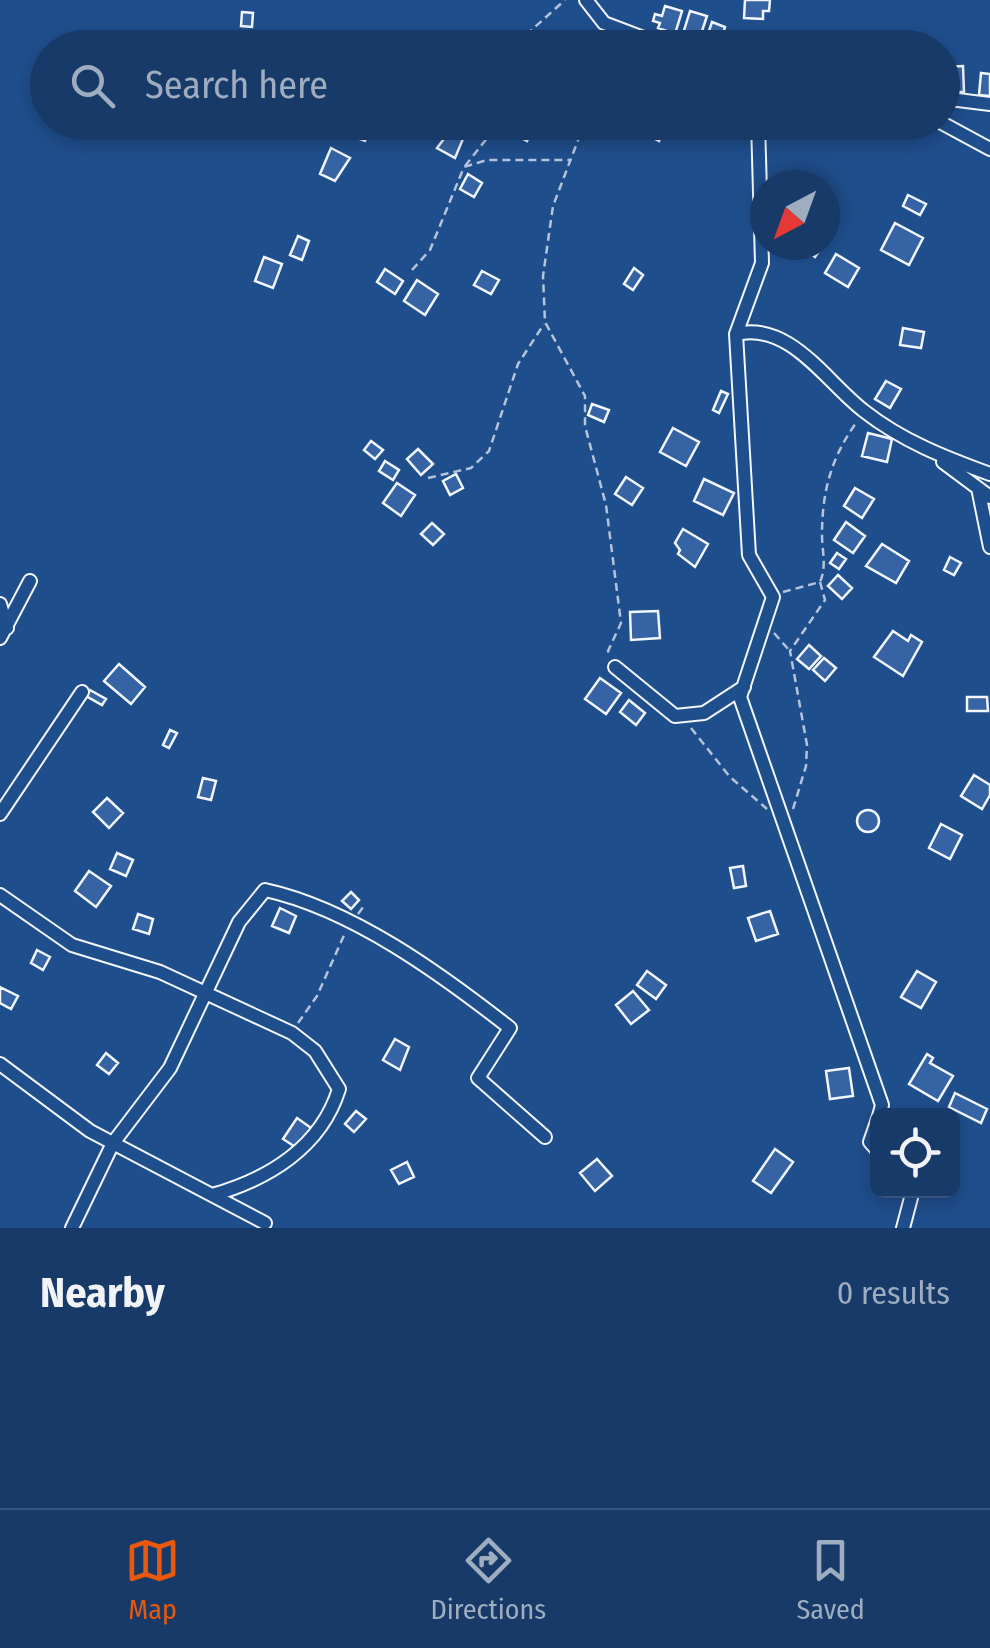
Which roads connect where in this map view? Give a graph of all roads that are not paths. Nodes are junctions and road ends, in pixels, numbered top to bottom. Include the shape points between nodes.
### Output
1 (586, 0) edge
2 (622, 30) edge
3 (960, 100) edge
4 (990, 104) edge
5 (960, 133) edge
6 (759, 140) edge
7 (990, 149) edge
8 (736, 334) junction
9 (929, 452) junction
10 (990, 474) edge
11 (978, 488) junction
12 (990, 497) edge
13 (990, 547) edge
14 (30, 581) dead end
15 (0, 604) edge
16 (4, 633) edge
17 (615, 667) road end
18 (744, 687) junction
19 (82, 692) dead end
20 (0, 814) edge
21 (0, 894) edge
22 (206, 993) junction
23 (1, 1069) edge
24 (881, 1108) edge
25 (544, 1137) dead end
26 (113, 1143) junction
27 (212, 1195) junction
28 (911, 1198) edge
29 (265, 1223) dead end
30 (72, 1228) edge
31 (903, 1228) edge

1 - 2 street via 604,23
3 - 4 street
5 - 7 street
6 - 8 street via 762,264
8 - 9 street via 756,330 795,347 864,412
8 - 18 street via 749,555 773,597
9 - 10 street
9 - 11 street
11 - 12 street
11 - 13 street
14 - 16 street
15 - 16 street
17 - 18 street via 676,716 704,713
18 - 24 street via 740,697
19 - 20 street
21 - 22 street via 72,945
22 - 25 street via 239,922 265,890 285,894 434,968 510,1028 478,1078
22 - 26 street via 170,1068
22 - 27 street via 292,1033 315,1051 338,1089 330,1115 308,1146
23 - 26 street
26 - 27 street
26 - 30 street
27 - 29 street
28 - 31 street

